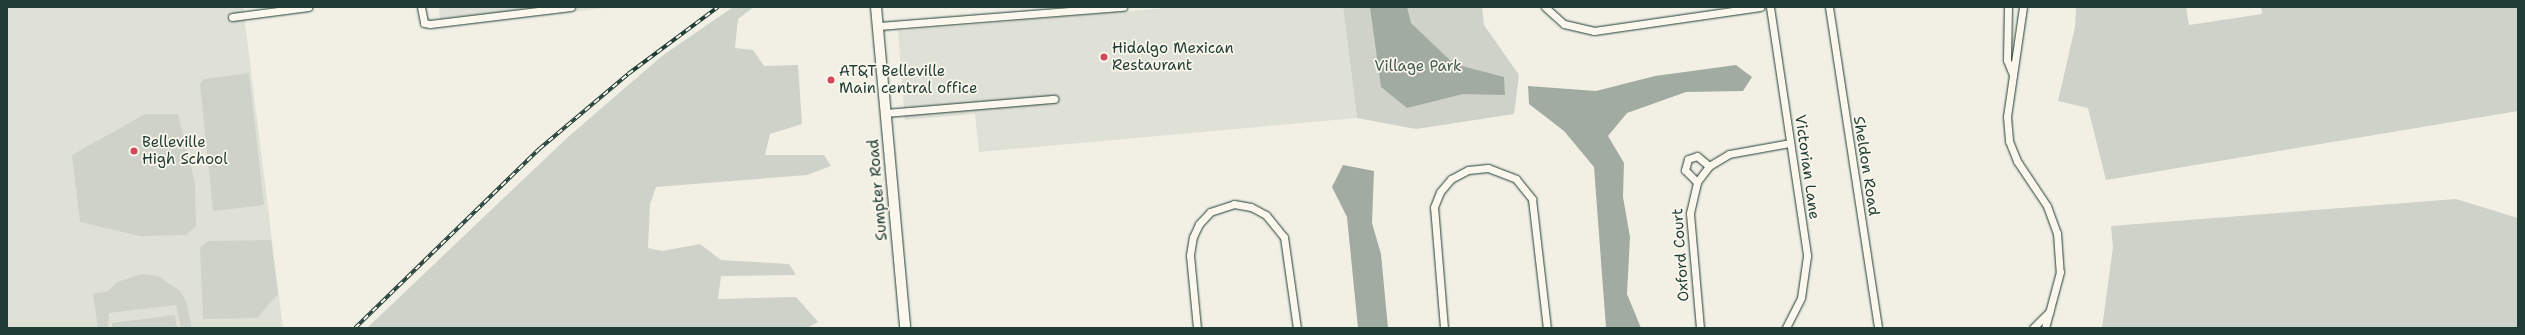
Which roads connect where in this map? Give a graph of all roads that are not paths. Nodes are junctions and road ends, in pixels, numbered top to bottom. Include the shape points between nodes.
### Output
1 (308, 7) edge
2 (421, 7) edge
3 (571, 7) edge
4 (876, 7) edge
5 (1123, 7) edge
6 (1545, 7) edge
7 (1760, 7) edge
8 (1770, 7) edge
9 (1829, 7) edge
10 (2008, 7) edge
11 (2023, 7) edge
12 (232, 17) dead end
13 (878, 26) junction
14 (2013, 76) junction
15 (1054, 99) dead end
16 (886, 114) junction
17 (1790, 143) junction
18 (1709, 166) junction
19 (1697, 182) junction
20 (2050, 310) junction
21 (905, 328) edge
22 (1197, 328) edge
23 (1297, 328) edge
24 (1444, 328) edge
25 (1547, 328) edge
26 (1700, 328) edge
27 (1786, 328) edge
28 (1878, 328) edge
29 (2033, 328) edge
30 (2045, 328) edge

1 - 12 street
2 - 3 street via 424,23 430,24
4 - 13 street, Sumpter Road
5 - 13 street
6 - 7 street via 1564,24 1594,32
8 - 17 street, Victorian Lane
9 - 28 street, Sheldon Road
10 - 14 street via 2006,60
11 - 14 street
13 - 16 street, Sumpter Road
14 - 20 street via 2007,117 2009,141 2017,160 2047,206 2057,233 2060,272
15 - 16 street
16 - 21 street, Sumpter Road
17 - 18 street, Oxford Court via 1735,151
17 - 27 street, Victorian Lane via 1807,266 1801,298
18 - 19 street, Oxford Court
18 - 19 street via 1697,156 1688,159 1685,170
19 - 26 street, Oxford Court via 1690,213
20 - 29 street
20 - 30 street
22 - 23 street via 1190,255 1193,237 1199,224 1210,212 1234,204 1251,207 1266,215 1284,237
24 - 25 street via 1434,207 1440,192 1451,179 1468,170 1488,168 1516,179 1532,199

